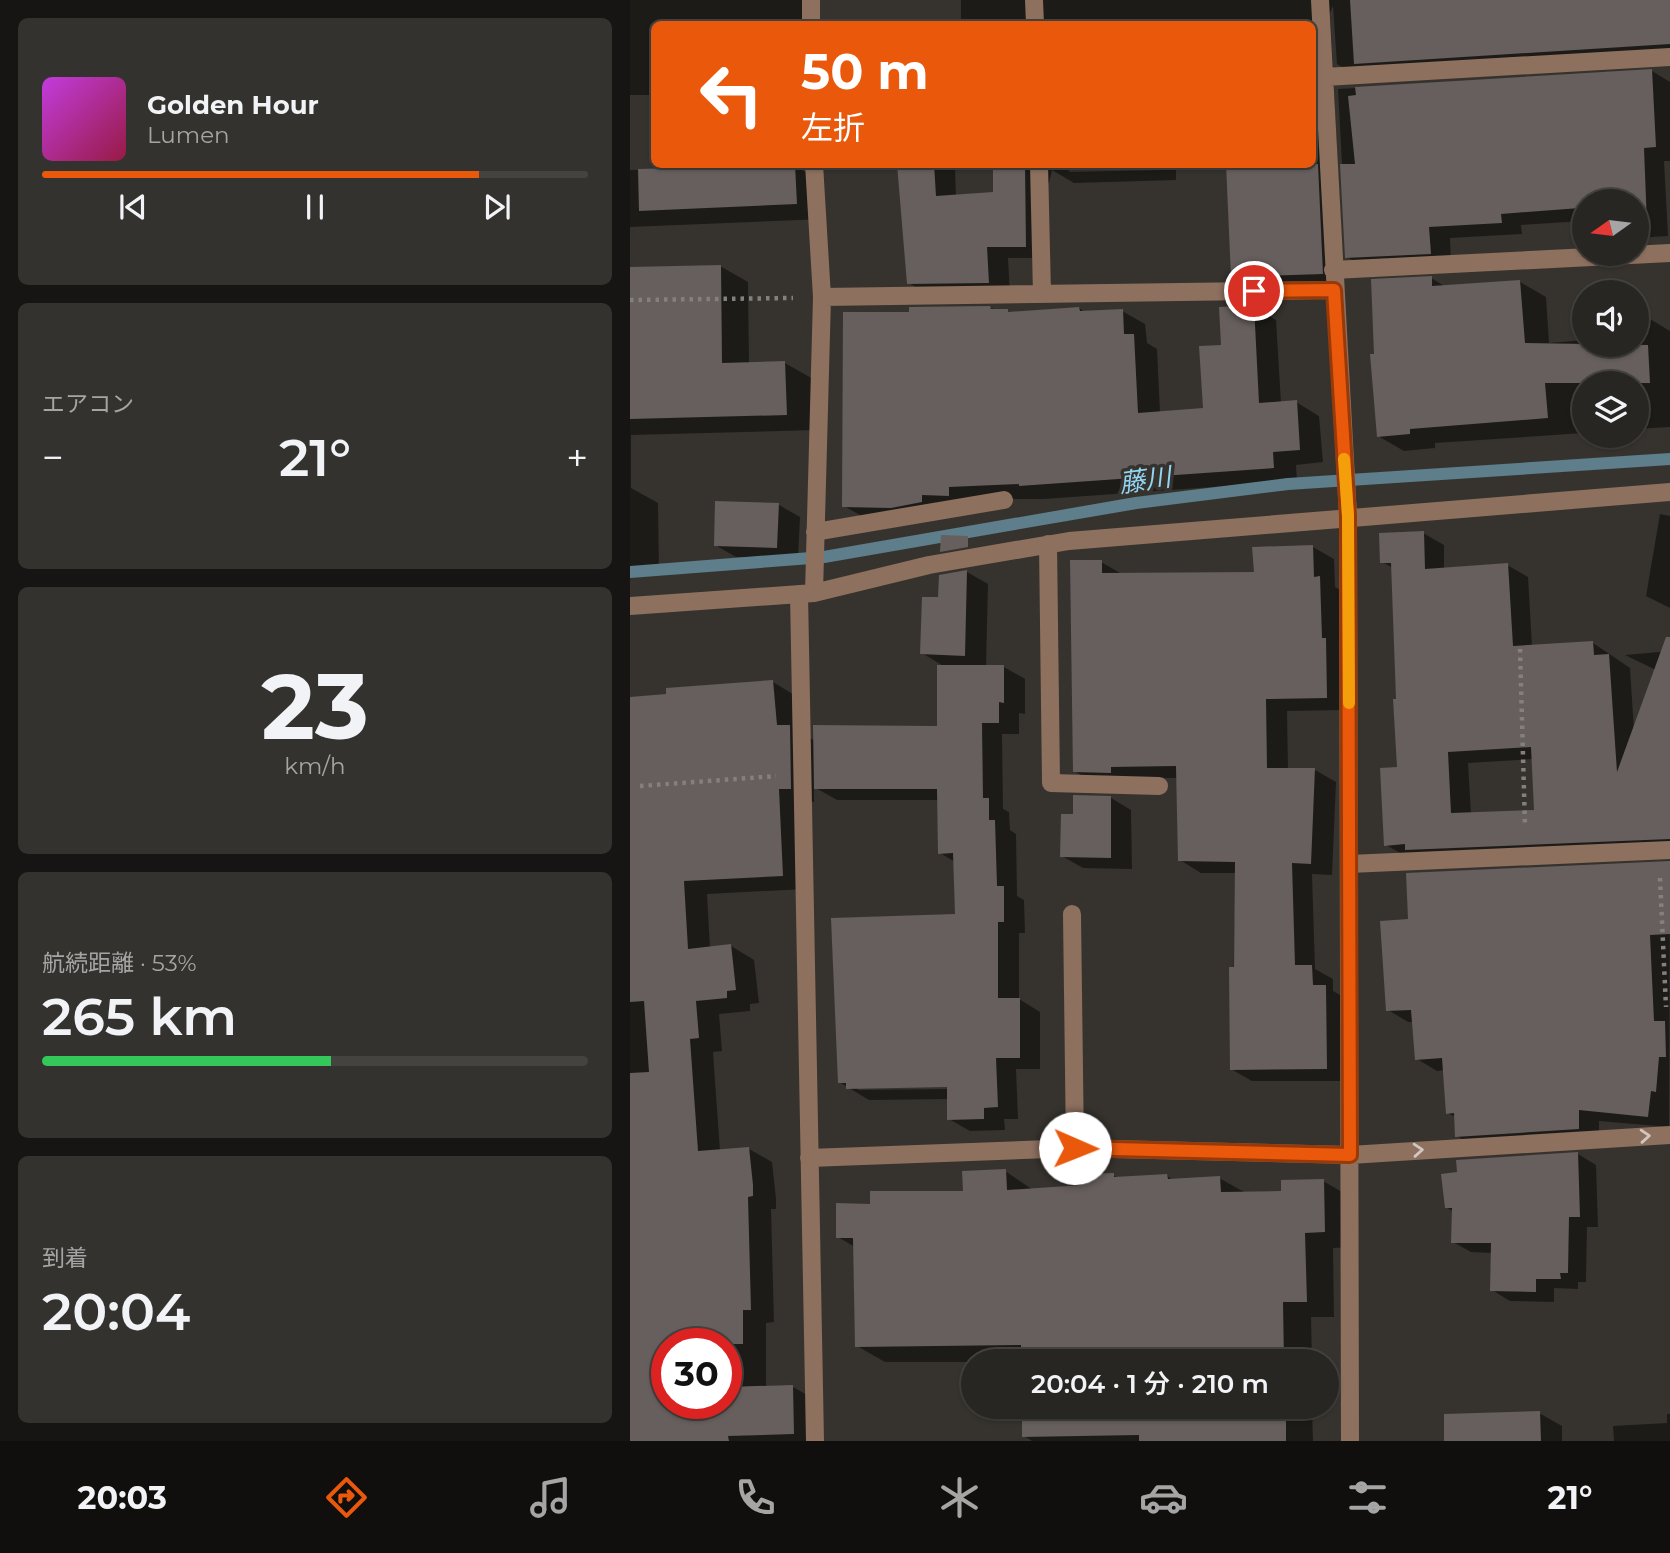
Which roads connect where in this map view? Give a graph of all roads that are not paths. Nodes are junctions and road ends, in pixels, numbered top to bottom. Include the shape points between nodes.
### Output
1 (811, 0) edge
2 (1034, 0) edge
3 (1320, 0) edge
4 (811, 21) edge
5 (1035, 21) edge
6 (1670, 57) edge
7 (1325, 77) junction
8 (1320, 122) edge
9 (814, 168) edge
10 (1039, 168) edge
11 (1670, 253) edge
12 (1333, 270) junction
13 (1334, 290) junction
14 (1042, 294) junction
15 (822, 297) junction
16 (1670, 492) edge
17 (1004, 500) dead end
18 (1348, 511) junction
19 (815, 532) junction
20 (1048, 544) junction
21 (809, 591) junction
22 (630, 606) edge
23 (1159, 786) dead end
24 (1664, 850) edge
25 (1349, 864) junction
26 (1072, 914) dead end
27 (1670, 1135) edge
28 (1075, 1148) junction
29 (1350, 1155) junction
30 (809, 1158) junction
31 (814, 1441) edge
32 (1350, 1441) edge

1 - 4 street
2 - 5 street
3 - 7 street
6 - 7 street
7 - 8 street
8 - 12 street
9 - 15 street
10 - 14 street
11 - 12 street
12 - 13 street
13 - 14 street
13 - 18 street
14 - 15 street
15 - 19 street
16 - 18 street
17 - 19 street
18 - 20 street
18 - 25 street
19 - 21 street
20 - 21 street
20 - 23 street via 1051,783
21 - 22 street
21 - 30 street via 803,774
24 - 25 street
25 - 29 street
26 - 28 street
29 -> 27 street
28 - 29 street
28 - 30 street
29 - 32 street
30 - 31 street

